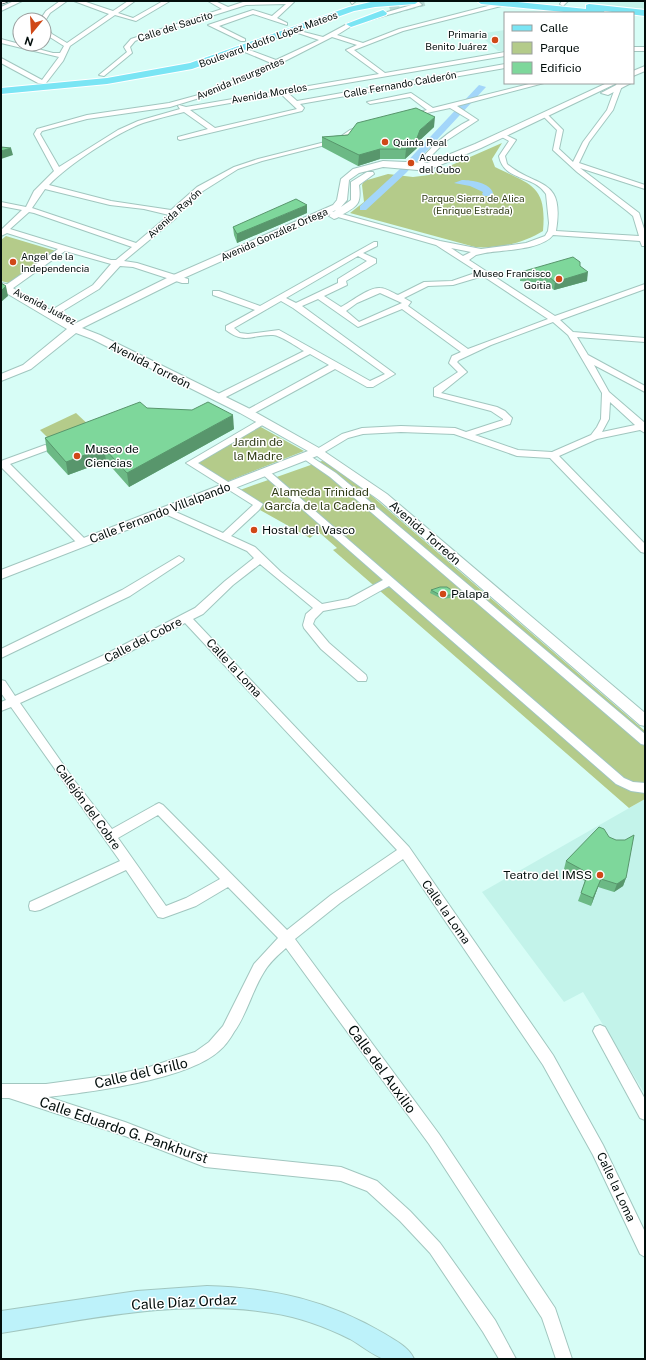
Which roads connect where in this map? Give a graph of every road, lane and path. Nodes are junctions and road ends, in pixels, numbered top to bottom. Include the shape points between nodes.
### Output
1 (19, 1) edge
2 (64, 1) edge
3 (77, 1) edge
4 (125, 1) edge
5 (132, 1) edge
6 (167, 1) edge
7 (211, 1) edge
8 (355, 1) edge
9 (415, 1) edge
10 (481, 1) edge
11 (519, 1) edge
12 (539, 1) edge
13 (265, 2) edge
14 (408, 2) edge
15 (5, 3) edge
16 (380, 3) edge
17 (507, 3) junction
18 (584, 6) junction
19 (564, 7) edge
20 (1, 9) edge
21 (122, 9) junction
22 (227, 9) junction
23 (390, 10) tunnel mouth
24 (48, 12) edge
25 (595, 12) edge
26 (645, 12) edge
27 (114, 14) junction
28 (634, 16) edge
29 (198, 18) junction
30 (273, 18) junction
31 (645, 18) edge
32 (285, 24) junction
33 (351, 24) junction
34 (214, 26) junction
35 (294, 30) junction
36 (332, 35) junction
37 (52, 37) edge
38 (323, 39) junction
39 (1, 41) edge
40 (67, 45) junction
41 (242, 45) junction
42 (364, 45) junction
43 (634, 49) edge
44 (645, 49) edge
45 (504, 54) edge
46 (63, 55) junction
47 (1, 60) edge
48 (277, 63) junction
49 (440, 64) junction
50 (504, 66) edge
51 (146, 70) junction
52 (641, 71) edge
53 (382, 73) junction
54 (102, 75) junction
55 (450, 75) junction
56 (634, 79) edge
57 (42, 82) junction
58 (537, 84) edge
59 (620, 84) edge
60 (1, 86) edge
61 (12, 87) dead end
62 (1, 91) edge
63 (282, 91) junction
64 (359, 92) junction
65 (370, 102) junction
66 (178, 103) junction
67 (295, 103) junction
68 (450, 106) junction
69 (376, 108) dead end
70 (184, 109) junction
71 (431, 110) junction
72 (547, 116) junction
73 (403, 117) edge
74 (369, 126) edge
75 (213, 130) junction
76 (504, 136) junction
77 (180, 138) dead end
78 (573, 163) junction
79 (418, 167) junction
80 (58, 171) junction
81 (645, 177) edge
82 (43, 186) junction
83 (643, 186) edge
84 (1, 204) edge
85 (28, 209) junction
86 (327, 211) junction
87 (173, 213) junction
88 (338, 214) junction
89 (3, 232) edge
90 (551, 233) junction
91 (644, 241) edge
92 (439, 243) junction
93 (374, 244) dead end
94 (137, 246) junction
95 (64, 248) junction
96 (479, 251) junction
97 (357, 253) junction
98 (465, 261) junction
99 (119, 262) junction
100 (483, 273) junction
101 (173, 279) junction
102 (185, 281) junction
103 (645, 286) edge
104 (4, 287) edge
105 (216, 293) dead end
106 (319, 296) junction
107 (280, 298) junction
108 (398, 298) junction
109 (296, 306) junction
110 (403, 306) junction
111 (58, 310) junction
112 (260, 310) junction
113 (340, 310) junction
114 (554, 319) junction
115 (84, 330) junction
116 (571, 334) junction
117 (645, 340) edge
118 (310, 351) junction
119 (467, 352) junction
120 (585, 357) junction
121 (335, 365) junction
122 (1, 378) edge
123 (645, 389) edge
124 (606, 393) junction
125 (217, 398) junction
126 (248, 413) junction
127 (262, 421) junction
128 (644, 427) edge
129 (465, 435) junction
130 (594, 437) junction
131 (45, 448) dead end
132 (320, 451) junction
133 (552, 455) junction
134 (307, 457) junction
135 (2, 464) edge
136 (266, 473) junction
137 (228, 486) junction
138 (166, 511) junction
139 (224, 537) junction
140 (83, 543) junction
141 (645, 550) edge
142 (261, 558) junction
143 (179, 559) dead end
144 (1, 576) edge
145 (390, 581) junction
146 (320, 608) junction
147 (186, 618) junction
148 (3, 649) edge
149 (362, 678) dead end
150 (1, 684) edge
151 (12, 702) junction
152 (1, 707) edge
153 (645, 721) edge
154 (645, 741) edge
155 (645, 788) edge
156 (110, 836) junction
157 (405, 851) junction
158 (128, 863) junction
159 (230, 880) junction
160 (35, 906) dead end
161 (287, 939) junction
162 (600, 1031) dead end
163 (7, 1092) edge
164 (645, 1114) edge
165 (645, 1249) edge
166 (1, 1322) edge
167 (403, 1359) edge
168 (508, 1359) edge
169 (564, 1359) edge

1 - 15 street
2 - 24 street
3 - 27 street
4 - 21 street
5 - 21 street
6 - 27 street via 134,20
7 - 22 street
8 - 32 main road, Boulevard Adolfo López Mateos
9 - 14 main road, Boulevard Adolfo López Mateos
10 - 17 main road
11 - 18 main road
12 - 19 main road
13 - 22 street, Calle del Saucito via 246,3
13 - 30 street, Calle del Saucito via 291,2
14 - 16 main road, Boulevard Adolfo López Mateos
14 - 33 street, Avenida Insurgentes via 416,2 419,5
15 - 20 street
16 - 35 main road, Boulevard Adolfo López Mateos via 352,9
17 - 19 main road
17 - 42 street via 416,25
18 - 19 main road
18 - 26 main road
19 - 25 main road
21 - 27 street
22 - 29 street, Calle del Saucito
23 - 33 main road
27 - 40 street
28 - 31 main road
29 - 34 street
29 - 54 street, Calle del Saucito via 133,40 127,48 130,52
30 - 32 street
30 - 34 street via 253,12
32 - 41 main road, Boulevard Adolfo López Mateos
33 - 36 street, Avenida Insurgentes
34 - 41 street
35 - 38 street
35 - 41 main road, Boulevard Adolfo López Mateos
36 - 38 street, Avenida Insurgentes
36 - 42 street
37 - 40 street
38 - 48 street, Avenida Insurgentes
39 - 46 street via 53,55
40 - 46 street
41 - 48 street
41 - 51 main road, Boulevard Adolfo López Mateos
41 - 62 main road, Boulevard Adolfo López Mateos via 209,61 163,72 107,81
42 - 53 street via 349,50
43 - 44 street
45 - 49 street, Avenida Morelos
46 - 57 street
47 - 57 street
48 - 66 street, Avenida Insurgentes via 204,95
49 - 53 street, Avenida Morelos
49 - 55 street
50 - 55 street, Calle Fernando Calderón
51 - 54 main road, Boulevard Adolfo López Mateos
51 - 61 main road via 102,78
52 - 56 street
53 - 63 street, Avenida Morelos
54 - 57 main road, Boulevard Adolfo López Mateos
55 - 64 street, Calle Fernando Calderón
57 - 60 main road, Boulevard Adolfo López Mateos
58 - 68 street
59 - 72 street, Avenida González Ortega
59 - 78 street via 610,110
63 - 67 street
63 - 70 street, Avenida Morelos
64 - 65 street
64 - 67 street, Calle Fernando Calderón
65 - 69 street
65 - 71 street via 411,95
66 - 70 street
66 - 80 street, Avenida Insurgentes via 87,117 39,130 37,134
67 - 75 street via 300,109
68 - 71 street
68 - 79 street via 475,120 454,130
70 - 75 street
70 - 80 street, Avenida Morelos via 120,131
71 - 73 street
72 - 76 street, Avenida González Ortega
72 - 78 street via 560,130 556,149
74 - 87 street, Avenida Rayón via 352,131 339,140 236,168 200,189
75 - 77 street
76 - 79 street, Avenida González Ortega via 430,166
76 - 88 street, Avenida González Ortega via 428,172 384,172 369,175 354,184 355,202
76 - 90 street via 514,140 502,156 504,165 545,187 550,193 553,213
78 - 83 street
78 - 91 street via 636,215
79 - 86 street, Avenida González Ortega via 383,164 356,171 345,179 339,204
80 - 82 street, Avenida Morelos
81 - 83 street
82 - 85 street, Avenida Morelos
82 - 87 street via 110,204
84 - 85 street
85 - 89 street, Avenida Morelos
85 - 94 street
86 - 88 street
86 - 101 street, Avenida González Ortega
87 - 94 street, Avenida Rayón via 173,216
88 - 92 street
88 - 102 street, Avenida González Ortega
89 - 95 street
90 - 91 street
90 - 96 street via 536,242
92 - 96 street
92 - 98 street
93 - 97 street
94 - 99 street, Avenida Rayón
95 - 99 street via 110,262
95 - 104 street
96 - 98 street via 466,256
97 - 106 street via 374,261 341,281 344,283
97 - 107 street
98 - 100 street
99 - 101 street
99 - 111 street, Avenida Rayón via 96,287
100 - 108 street via 453,283 427,284
100 - 114 street
101 - 102 street
101 - 115 street, Avenida González Ortega
102 - 115 street, Avenida González Ortega
103 - 114 street
104 - 111 street, Avenida Juárez
104 - 115 street
105 - 112 street
106 - 109 street
106 - 113 street
107 - 109 street
107 - 112 street
108 - 110 street via 407,302
108 - 113 street via 380,290
109 - 121 street via 391,374 370,385
110 - 113 street via 358,325
110 - 119 street
111 - 115 street, Avenida Juárez
112 - 118 street via 229,328 238,335 248,336 276,332
114 - 116 street
114 - 119 street
115 - 122 street via 27,367
115 - 125 street, Avenida Torreón
116 - 117 street
116 - 120 street
118 - 121 street
118 - 125 street
119 - 129 street via 455,358 453,363 463,370 462,374 437,390 437,394 446,399 492,408 503,412 508,418 507,422
120 - 123 street
120 - 124 street
121 - 126 street
124 - 128 street
124 - 130 street via 605,419
125 - 126 street, Avenida Torreón
126 - 127 street, Avenida Torreón
127 - 132 street, Avenida Torreón
127 - 137 street via 190,463
128 - 130 street
129 - 132 street via 430,430 362,431 345,436
129 - 133 street via 517,453
130 - 133 street
131 - 135 street
132 - 134 street, Calle Fernando Villalpando
132 - 153 street, Avenida Torreón via 384,497
133 - 141 street
134 - 136 street, Calle Fernando Villalpando
134 - 154 street via 338,479
135 - 140 street
136 - 137 street, Calle Fernando Villalpando
136 - 145 street
137 - 138 street, Calle Fernando Villalpando
137 - 139 street via 258,504
138 - 139 street
138 - 140 street, Calle Fernando Villalpando
139 - 142 street via 251,549
140 - 144 street, Calle Fernando Villalpando
142 - 146 street
142 - 147 street, Calle del Cobre via 229,583 208,604
143 - 148 street via 126,593
145 - 146 street via 351,602
145 - 155 street via 620,781
146 - 149 street via 310,617 308,625 325,646
147 - 151 street, Calle del Cobre via 108,658
147 - 157 street, Calle la Loma
150 - 151 street, Callejón del Cobre
151 - 152 street, Calle del Cobre
151 - 156 street, Callejón del Cobre
156 - 158 street, Callejón del Cobre
156 - 159 street, Calle del Auxilio via 158,808
157 - 161 street, Calle del Grillo via 331,903
157 - 165 street, Calle la Loma via 548,1060 598,1150
158 - 159 street, Callejón del Cobre via 163,914
158 - 160 street
159 - 161 street, Calle del Auxilio
161 - 163 street, Calle del Grillo via 269,955 248,989 234,1022 213,1048 197,1059 110,1081 51,1091
161 - 169 street, Calle del Auxilio via 434,1139 549,1314
162 - 164 street
163 - 168 street, Calle Eduardo G. Pankhurst via 125,1129 205,1160 341,1174 372,1186 435,1248 490,1326
166 - 167 main road, Calle Díaz Ordaz via 165,1300 250,1299 298,1308 320,1316 366,1336

